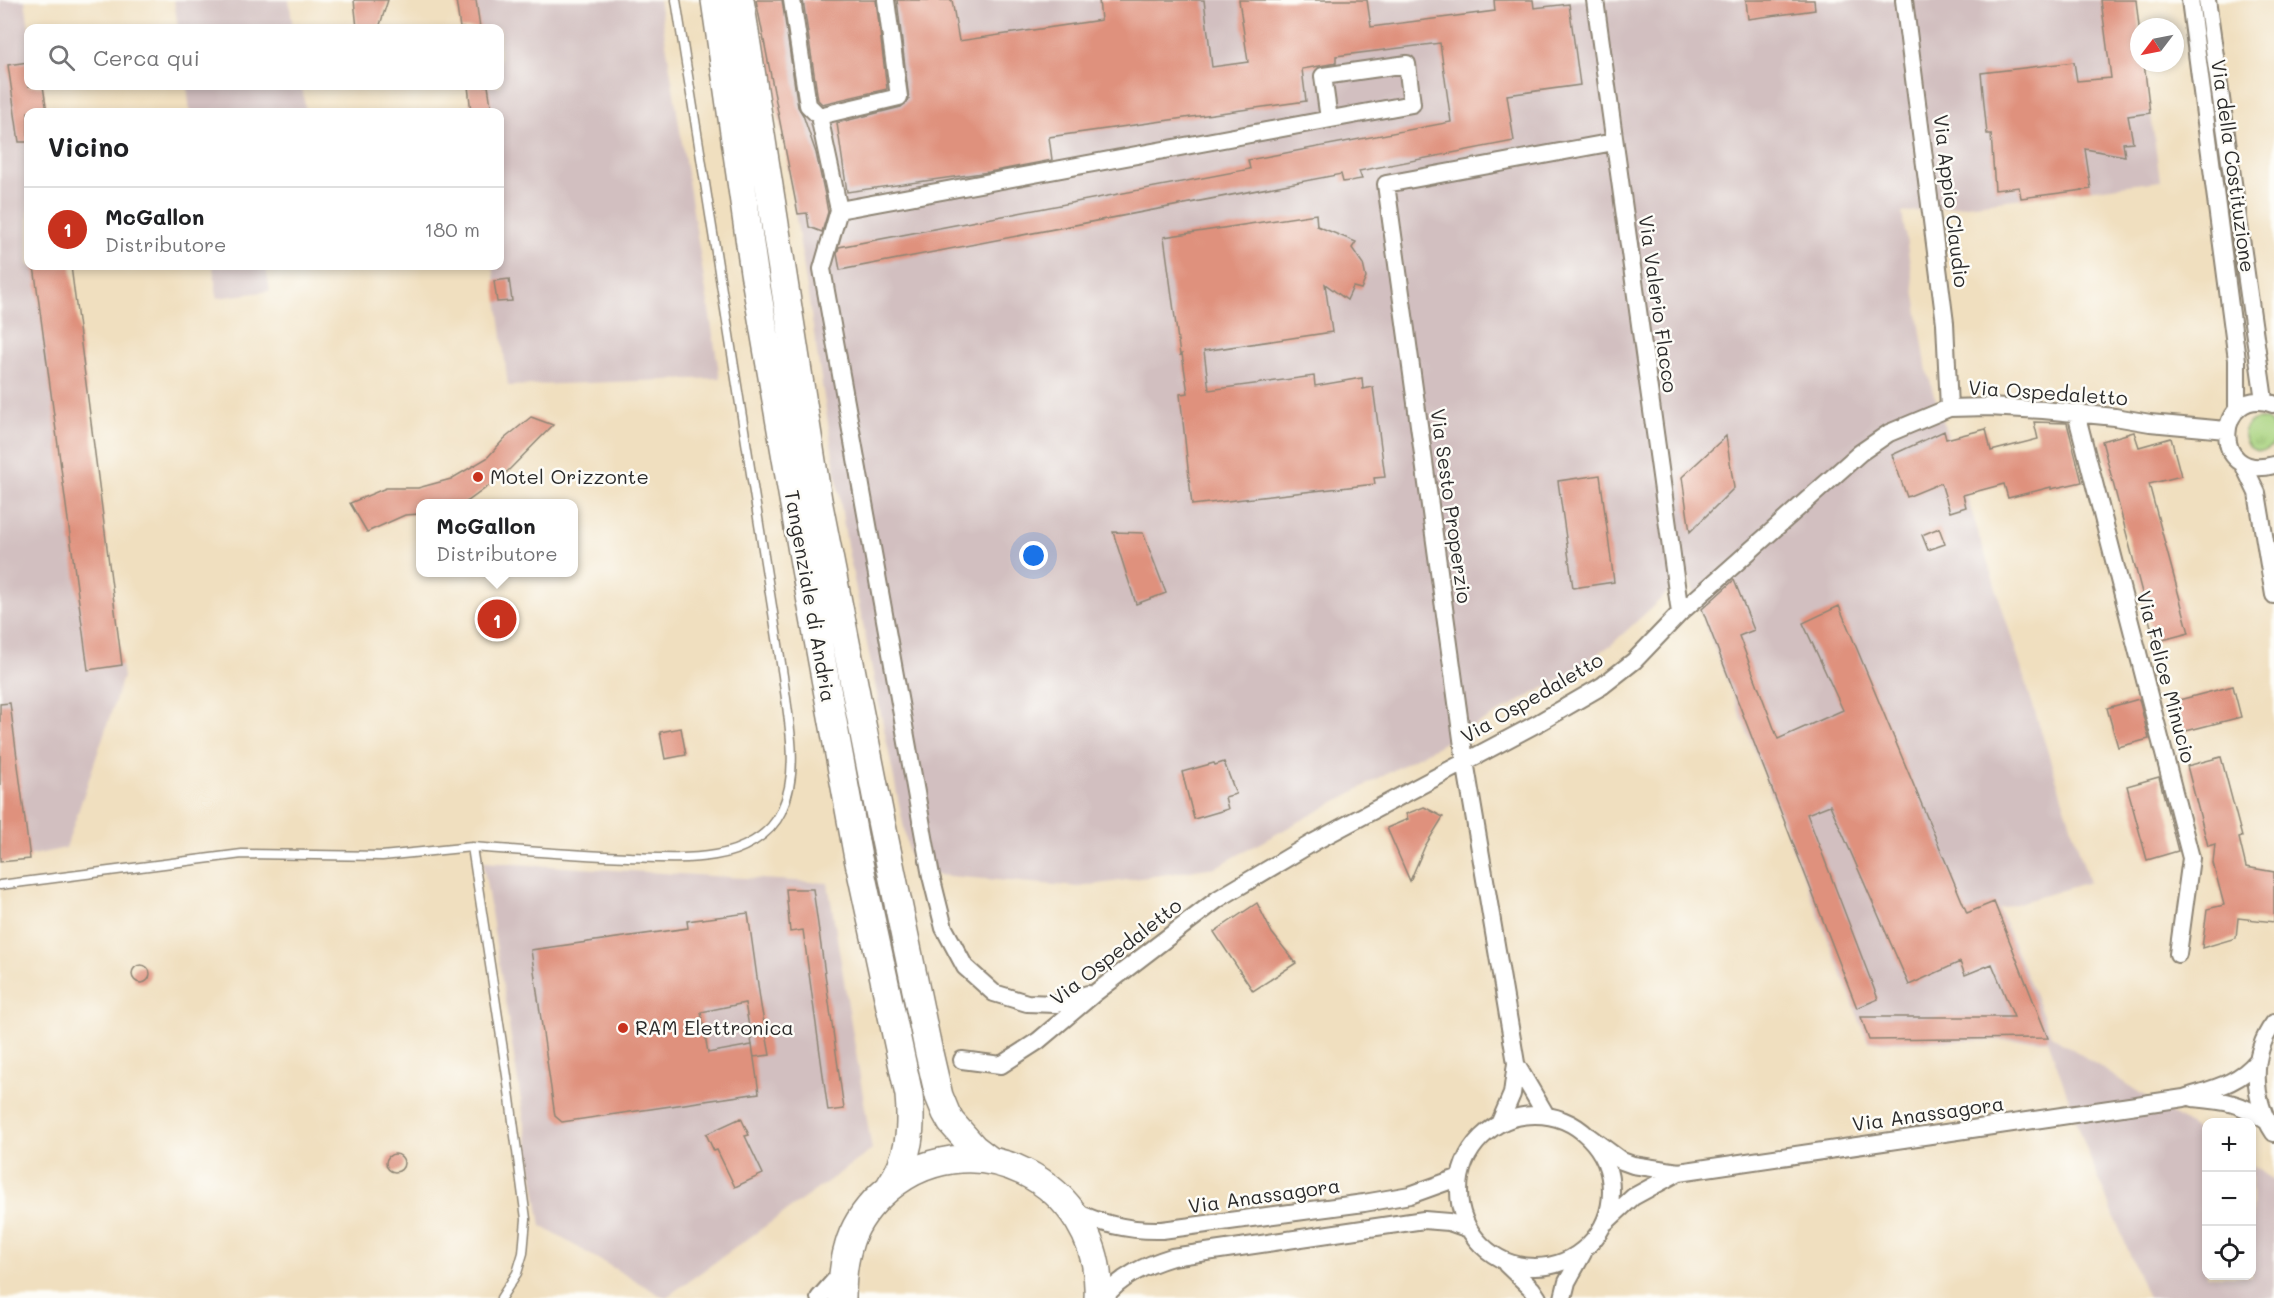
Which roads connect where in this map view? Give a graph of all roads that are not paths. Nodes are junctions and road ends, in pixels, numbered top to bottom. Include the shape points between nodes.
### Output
1 (676, 0) edge
2 (715, 0) edge
3 (740, 0) edge
4 (792, 0) edge
5 (886, 0) edge
6 (1595, 0) edge
7 (1904, 0) edge
8 (2190, 0) edge
9 (2207, 0) edge
10 (819, 116) junction
11 (1329, 119) junction
12 (1614, 141) junction
13 (839, 210) junction
14 (2269, 402) edge
15 (1949, 408) junction
16 (2237, 410) junction
17 (2076, 413) junction
18 (2226, 430) junction
19 (2243, 464) junction
20 (2274, 465) edge
21 (2274, 595) edge
22 (1680, 613) junction
23 (1465, 761) junction
24 (472, 847) junction
25 (0, 885) edge
26 (2178, 954) dead end
27 (1095, 993) junction
28 (2274, 1023) edge
29 (962, 1060) dead end
30 (2257, 1061) junction
31 (1516, 1063) junction
32 (2184, 1098) junction
33 (1546, 1115) junction
34 (1500, 1122) junction
35 (2270, 1127) edge
36 (1588, 1136) junction
37 (991, 1161) junction
38 (1678, 1172) junction
39 (1460, 1177) junction
40 (890, 1186) junction
41 (1074, 1211) junction
42 (1603, 1226) junction
43 (1469, 1229) junction
44 (1588, 1245) junction
45 (1501, 1259) junction
46 (843, 1271) junction
47 (501, 1298) edge
48 (819, 1298) edge
49 (842, 1298) edge
50 (1098, 1298) edge
51 (1104, 1298) edge
52 (1538, 1298) edge
53 (1563, 1298) edge

1 - 24 lane via 783,676 792,754 791,783 770,830 742,847 715,855 664,859
2 - 40 main road, Tangenziale di Andria via 754,272 805,568 858,858 909,1095 908,1147 900,1172
3 - 37 main road, Tangenziale di Andria via 818,500 929,1053 946,1113
4 - 10 street via 808,105
5 - 10 street via 899,97
6 - 12 street, Via Valerio Flacco
7 - 15 street, Via Appio Claudio via 1946,323
8 - 16 street, Via della Costituzione via 2237,360
9 - 14 street, Via della Costituzione
10 - 13 street
11 - 11 street via 1412,104 1407,64 1323,76
11 - 13 street
12 - 22 street, Via Valerio Flacco
12 - 23 street, Via Sesto Properzio via 1386,184
13 - 27 street via 822,269 929,864 944,928 965,967 994,993 1027,1003 1056,1004
14 - 16 street, Via della Costituzione via 2250,402
15 - 17 street, Via Ospedaletto
15 - 22 street, Via Ospedaletto via 1889,433 1860,453
16 - 18 street, Via della Costituzione
17 - 18 street, Via Ospedaletto
17 - 26 street, Via Felice Minucio via 2191,858
18 - 19 street via 2228,446
19 - 20 street via 2262,468
19 - 21 street via 2257,493
22 - 23 street, Via Ospedaletto via 1634,661 1602,686
23 - 27 street, Via Ospedaletto via 1218,899
23 - 31 street, Via Sesto Properzio
24 - 25 lane via 382,856 242,854
24 - 47 lane via 526,1219 518,1273
27 - 29 street, Via Ospedaletto via 1038,1041 1001,1065
28 - 30 street
30 - 32 street, Via Anassagora via 2238,1079
30 - 35 street via 2257,1092
31 - 33 street, Via Sesto Properzio
31 - 34 street, Via Sesto Properzio via 1512,1094
32 - 35 street, Via Anassagora via 2229,1101 2249,1109
32 - 38 street, Via Anassagora
33 - 34 street via 1522,1115
33 - 36 street via 1569,1122
34 - 39 street via 1481,1136 1467,1155
36 - 38 street, Via Anassagora via 1622,1161
36 - 42 street via 1602,1155 1610,1178 1610,1202
37 - 40 main road, Tangenziale di Andria via 964,1159 938,1163
37 - 41 main road, Tangenziale di Andria via 1023,1170 1051,1187
38 - 42 street, Via Anassagora via 1633,1197
39 - 41 street, Via Anassagora via 1410,1195 1162,1230 1110,1226
39 - 43 street via 1458,1195
40 - 46 main road, Tangenziale di Andria via 858,1224
41 - 50 main road, Tangenziale di Andria via 1095,1258
42 - 44 street
43 - 45 street via 1483,1247
43 - 51 street via 1424,1220 1172,1257 1140,1268
44 - 45 street via 1568,1260 1545,1267 1522,1266
44 - 53 street via 1567,1282
45 - 52 street
46 - 48 street
46 - 49 main road, Tangenziale di Andria

